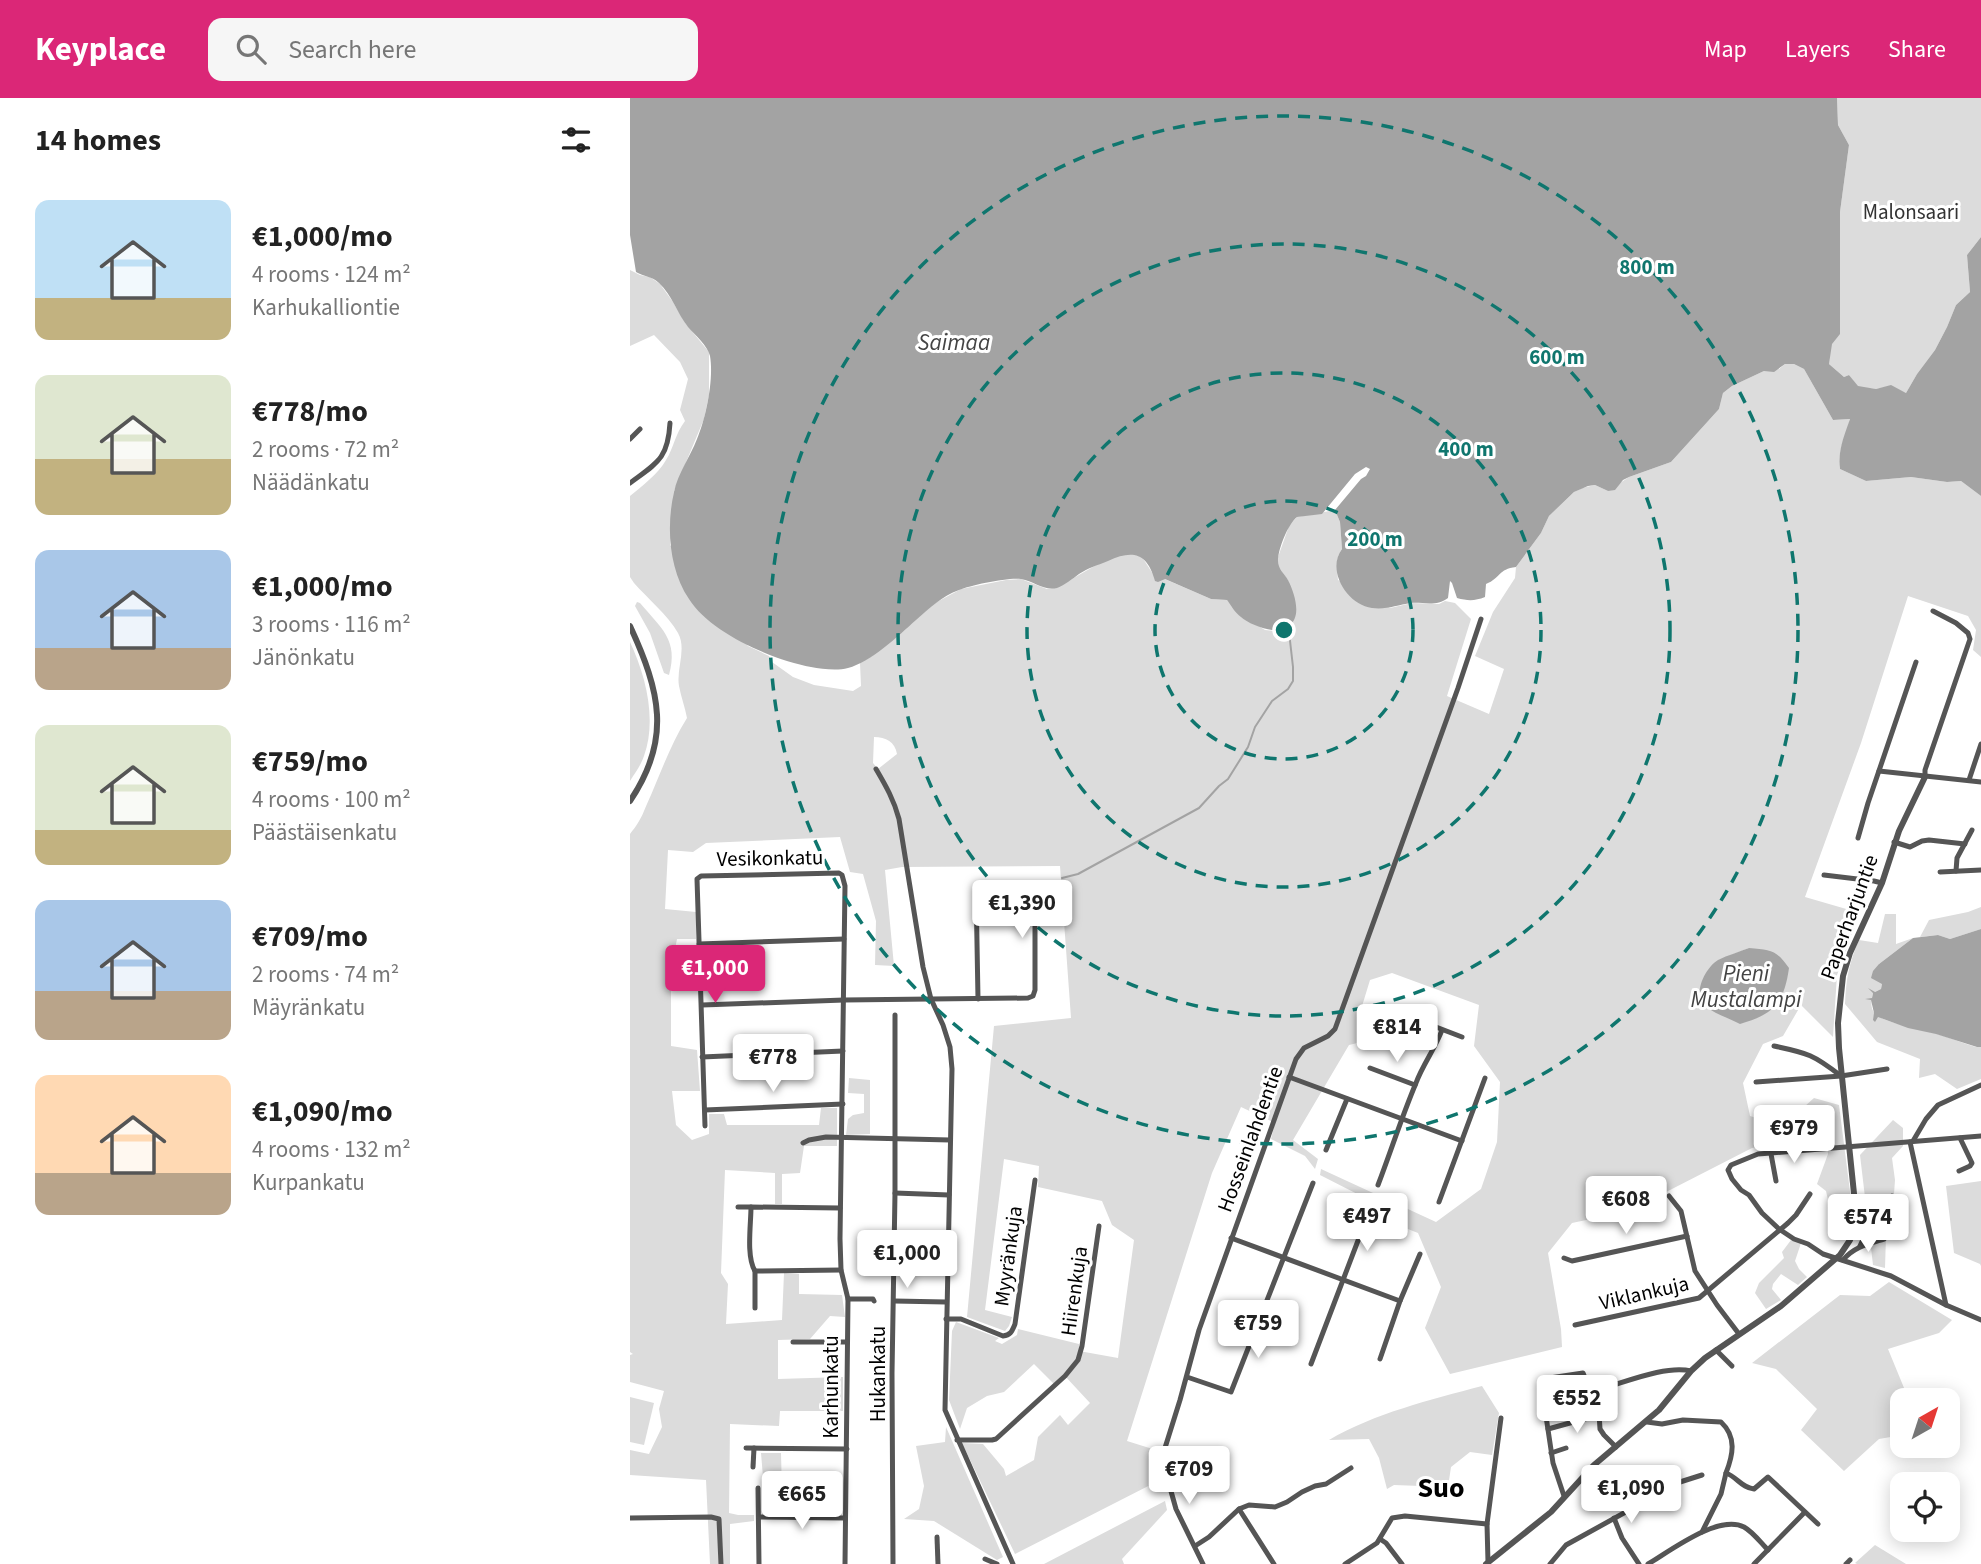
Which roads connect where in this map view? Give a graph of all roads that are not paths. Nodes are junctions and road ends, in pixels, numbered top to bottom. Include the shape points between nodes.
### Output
1 (670, 423) dead end
2 (640, 429) dead end
3 (630, 439) edge
4 (630, 483) edge
5 (1933, 611) dead end
6 (1481, 619) dead end
7 (630, 626) edge
8 (1916, 662) dead end
9 (1981, 744) edge
10 (876, 769) dead end
11 (1879, 771) junction
12 (1925, 777) junction
13 (1969, 780) junction
14 (1981, 782) edge
15 (630, 802) edge
16 (1972, 830) dead end
17 (1858, 838) dead end
18 (1894, 842) junction
19 (1965, 844) junction
20 (1981, 870) edge
21 (1956, 871) junction
22 (1940, 872) dead end
23 (842, 875) joint
24 (1824, 875) dead end
25 (1882, 883) junction
26 (976, 887) dead end
27 (1034, 888) dead end
28 (844, 939) junction
29 (699, 944) junction
30 (931, 999) junction
31 (978, 999) junction
32 (844, 1000) junction
33 (702, 1005) junction
34 (1389, 1009) dead end
35 (895, 1015) dead end
36 (1442, 1030) junction
37 (1462, 1037) dead end
38 (1774, 1046) dead end
39 (843, 1051) junction
40 (702, 1057) junction
41 (1370, 1068) dead end
42 (1887, 1069) dead end
43 (1841, 1076) junction
44 (1289, 1077) junction
45 (1485, 1078) dead end
46 (1756, 1082) dead end
47 (1415, 1085) junction
48 (1981, 1085) edge
49 (1347, 1099) junction
50 (843, 1104) junction
51 (705, 1110) junction
52 (1403, 1119) junction
53 (705, 1126) dead end
54 (1981, 1136) edge
55 (842, 1138) junction
56 (1960, 1138) junction
57 (895, 1139) junction
58 (950, 1140) junction
59 (1462, 1141) junction
60 (1911, 1142) junction
61 (803, 1143) dead end
62 (1848, 1147) junction
63 (1326, 1150) dead end
64 (1771, 1154) junction
65 (1959, 1171) dead end
66 (1035, 1180) dead end
67 (1776, 1181) dead end
68 (1313, 1183) dead end
69 (1378, 1185) dead end
70 (895, 1193) junction
71 (949, 1195) junction
72 (1810, 1195) dead end
73 (1669, 1196) dead end
74 (1892, 1196) dead end
75 (1439, 1202) dead end
76 (738, 1207) dead end
77 (751, 1207) junction
78 (840, 1208) junction
79 (1367, 1217) dead end
80 (1100, 1226) dead end
81 (1779, 1229) junction
82 (1686, 1236) junction
83 (1231, 1238) junction
84 (1884, 1239) dead end
85 (1860, 1246) junction
86 (1420, 1254) dead end
87 (1284, 1258) junction
88 (1564, 1258) dead end
89 (1840, 1259) junction
90 (841, 1270) junction
91 (755, 1271) junction
92 (1342, 1280) junction
93 (1708, 1290) junction
94 (1699, 1298) junction
95 (848, 1299) junction
96 (874, 1301) dead end
97 (894, 1301) junction
98 (1400, 1301) junction
99 (946, 1302) junction
100 (1717, 1305) junction
101 (1946, 1305) junction
102 (755, 1308) dead end
103 (946, 1319) junction
104 (1981, 1320) edge
105 (1575, 1325) dead end
106 (1739, 1334) junction
107 (793, 1342) dead end
108 (847, 1342) junction
109 (1716, 1350) junction
110 (1380, 1359) dead end
111 (1311, 1364) dead end
112 (1732, 1366) dead end
113 (1691, 1371) junction
114 (1187, 1377) junction
115 (1604, 1388) dead end
116 (1599, 1415) junction
117 (1501, 1418) dead end
118 (1647, 1422) junction
119 (1548, 1429) junction
120 (957, 1440) junction
121 (1616, 1447) junction
122 (746, 1448) dead end
123 (754, 1448) junction
124 (846, 1448) junction
125 (1566, 1448) dead end
126 (1551, 1453) junction
127 (753, 1466) dead end
128 (1351, 1468) dead end
129 (1726, 1473) junction
130 (1702, 1475) dead end
131 (758, 1488) dead end
132 (1564, 1496) junction
133 (1239, 1509) junction
134 (1804, 1513) junction
135 (630, 1517) edge
136 (759, 1517) junction
137 (845, 1518) junction
138 (1614, 1518) junction
139 (1487, 1524) junction
140 (1818, 1524) dead end
141 (1702, 1532) junction
142 (937, 1537) dead end
143 (1380, 1539) junction
144 (1195, 1546) junction
145 (1768, 1550) junction
146 (985, 1559) dead end
147 (1487, 1563) edge
148 (722, 1564) edge
149 (759, 1564) edge
150 (845, 1564) edge
151 (893, 1564) edge
152 (938, 1564) edge
153 (997, 1564) edge
154 (1013, 1564) edge
155 (1203, 1564) edge
156 (1274, 1564) edge
157 (1345, 1564) edge
158 (1402, 1564) edge
159 (1550, 1564) edge
160 (1639, 1564) edge
161 (1648, 1564) edge
162 (1754, 1564) edge

1 - 4 street via 665,453
2 - 3 street
5 - 12 street, Paperharjuntie via 1956,623 1970,639
6 - 44 street, Hosseinlahdentie via 1335,1029 1304,1048
7 - 15 street via 652,684 658,724 651,762
8 - 11 street
9 - 13 street
10 - 30 street via 899,819
11 - 12 street
11 - 17 street
12 - 13 street
12 - 18 street, Paperharjuntie
13 - 14 street
16 - 19 street
18 - 19 street via 1910,847 1929,840
18 - 25 street, Paperharjuntie
19 - 21 street via 1955,862
20 - 21 street
21 - 22 street
23 - 28 street, Karhunkatu
23 - 29 street, Vesikonkatu via 701,876 696,883
24 - 25 street
25 - 43 street, Paperharjuntie via 1843,976 1838,1023
26 - 31 street
27 - 31 street via 1033,996
28 - 29 street
28 - 32 street, Karhunkatu
29 - 33 street
30 - 31 street
30 - 32 street
30 - 58 street via 950,1047
32 - 33 street
32 - 39 street, Karhunkatu
33 - 40 street
34 - 36 street
35 - 57 street, Hukankatu
36 - 37 street
36 - 47 street
38 - 43 street via 1810,1054
39 - 40 street
39 - 50 street, Karhunkatu
40 - 51 street
41 - 47 street
42 - 43 street
43 - 46 street
43 - 62 street, Paperharjuntie
44 - 49 street
44 - 83 street, Hosseinlahdentie
45 - 59 street
47 - 52 street
48 - 60 street via 1938,1105
49 - 52 street
49 - 63 street
50 - 51 street
50 - 55 street, Karhunkatu
51 - 53 street
52 - 59 street
52 - 69 street
54 - 56 street
55 - 57 street
55 - 61 street
55 - 78 street, Karhunkatu
56 - 60 street
56 - 65 street via 1972,1163
57 - 58 street
57 - 70 street, Hukankatu
58 - 71 street
59 - 75 street
60 - 62 street
60 - 101 street
62 - 64 street
62 - 89 street, Paperharjuntie via 1855,1225
64 - 67 street
64 - 81 street via 1743,1159 1728,1170
66 - 103 street, Myyränkuja via 1015,1324 1009,1335
68 - 87 street
70 - 71 street
70 - 97 street, Hukankatu
71 - 99 street
72 - 81 street, Viklankuja
73 - 82 street via 1681,1211
74 - 85 street
76 - 77 street
77 - 78 street
77 - 91 street via 750,1256
78 - 90 street, Karhunkatu
79 - 92 street
80 - 120 street, Hiirenkuja via 1078,1360 996,1438
81 - 89 street
81 - 93 street, Viklankuja
82 - 88 street via 1572,1261
82 - 93 street via 1695,1271
83 - 87 street
83 - 114 street, Hosseinlahdentie
84 - 85 street
85 - 89 street
86 - 98 street
87 - 92 street
87 - 114 street via 1231,1392
89 - 101 street via 1891,1276
89 - 106 street, Paperharjuntie
90 - 91 street
90 - 95 street, Karhunkatu
91 - 102 street
92 - 98 street
92 - 111 street
93 - 94 street, Viklankuja
93 - 100 street
94 - 100 street
94 - 105 street, Viklankuja
95 - 96 street
95 - 108 street, Karhunkatu
97 - 99 street
97 - 151 street, Hukankatu
98 - 110 street
99 - 103 street
100 - 106 street
101 - 104 street
103 - 120 street via 945,1410
106 - 109 street, Paperharjuntie
107 - 108 street
108 - 124 street, Karhunkatu
109 - 112 street
109 - 113 street, Paperharjuntie
113 - 115 street via 1661,1372
113 - 118 street, Paperharjuntie
114 - 144 street, Hosseinlahdentie via 1164,1451 1176,1509
116 - 119 street
116 - 119 street via 1581,1373 1544,1378
116 - 121 street via 1600,1429
117 - 139 street
118 - 121 street, Paperharjuntie
118 - 129 street via 1721,1422 1733,1446
119 - 126 street
120 - 154 street
121 - 132 street, Paperharjuntie
122 - 123 street
123 - 124 street
123 - 127 street
124 - 137 street, Karhunkatu
125 - 126 street
126 - 132 street
128 - 133 street via 1275,1507
129 - 134 street via 1754,1489 1768,1477
129 - 141 street
130 - 138 street
131 - 136 street
132 - 147 street, Paperharjuntie via 1538,1524
133 - 144 street
133 - 156 street
134 - 140 street
134 - 145 street
135 - 148 street via 719,1519
136 - 137 street
136 - 149 street
137 - 150 street, Karhunkatu
138 - 159 street via 1566,1545
138 - 160 street
139 - 143 street via 1405,1516 1392,1518
139 - 147 street
141 - 145 street via 1738,1525
141 - 161 street
142 - 152 street
143 - 157 street
143 - 158 street
144 - 155 street
145 - 162 street
146 - 153 street

